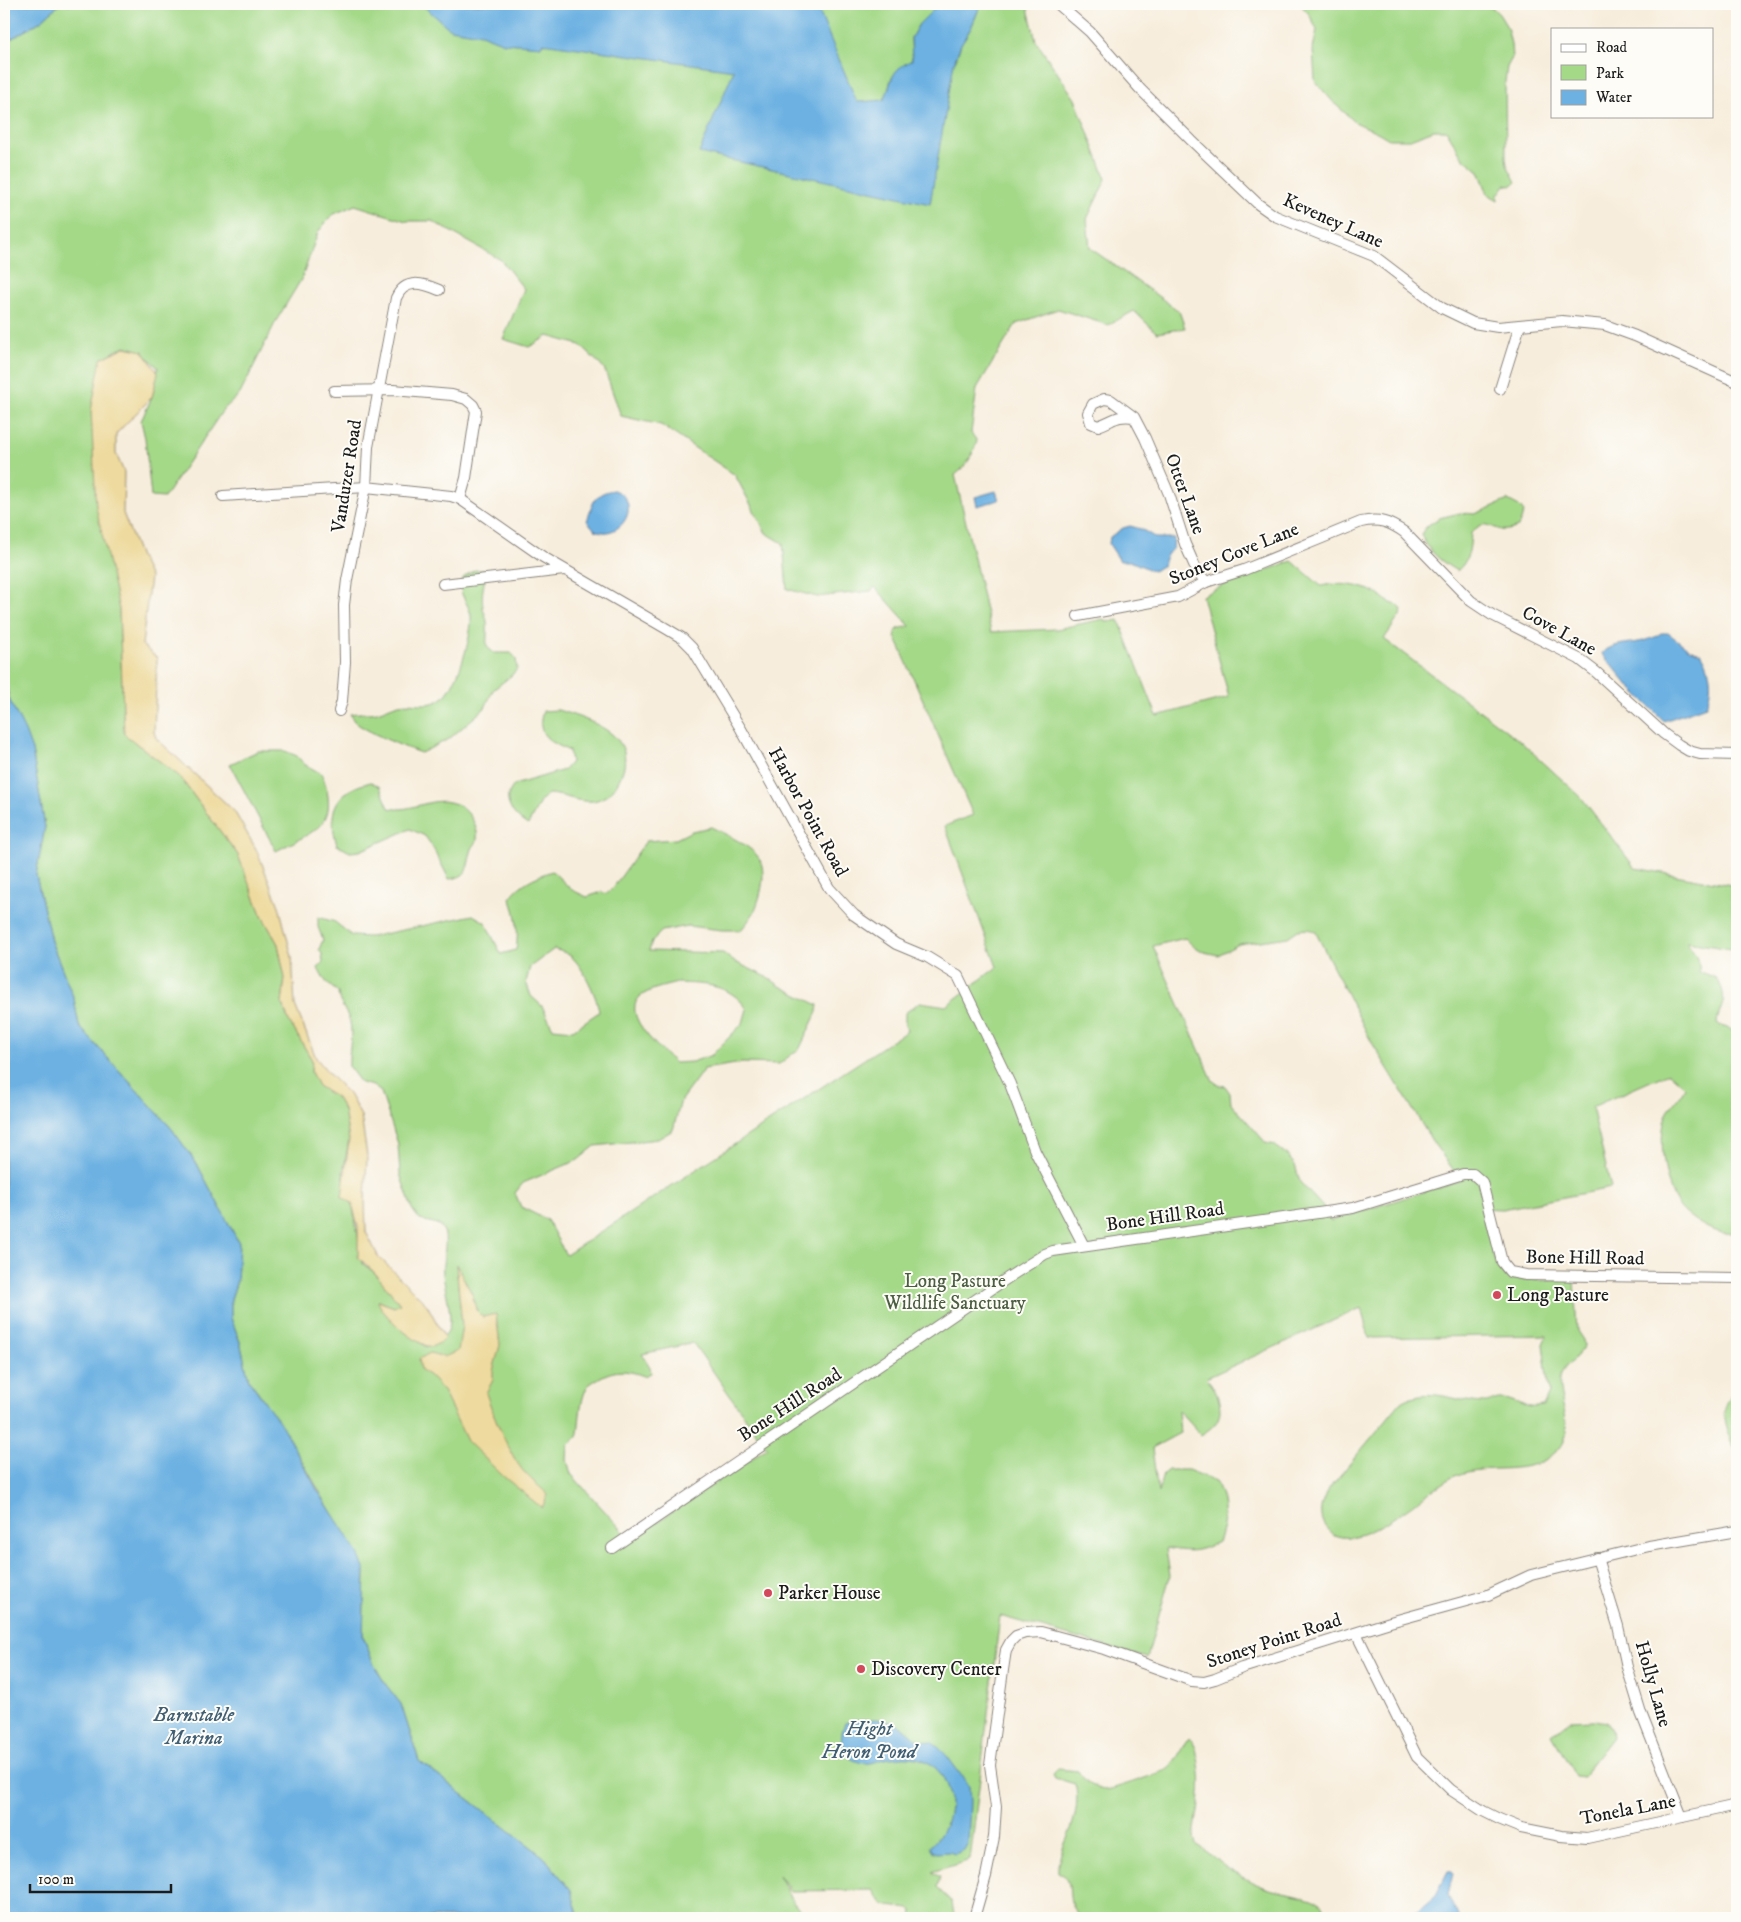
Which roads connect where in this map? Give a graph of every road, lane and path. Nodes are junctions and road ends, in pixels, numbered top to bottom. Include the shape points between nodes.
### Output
1 (1058, 4) edge
2 (439, 290) dead end
3 (1520, 325) junction
4 (1737, 382) edge
5 (1500, 389) dead end
6 (334, 391) dead end
7 (379, 391) junction
8 (1134, 417) dead end
9 (366, 487) junction
10 (223, 496) dead end
11 (460, 499) junction
12 (1371, 520) joint
13 (564, 570) junction
14 (1206, 582) junction
15 (443, 584) dead end
16 (1078, 616) dead end
17 (339, 711) dead end
18 (1737, 755) edge
19 (1084, 1246) junction
20 (1737, 1278) edge
21 (1737, 1531) edge
22 (612, 1548) dead end
23 (1597, 1558) junction
24 (1356, 1633) junction
25 (1737, 1805) edge
26 (1682, 1817) junction
27 (974, 1918) edge

1 - 3 street, Keveney Lane via 1090,32 1192,141 1275,216 1374,256 1456,316 1484,326
2 - 7 street, Vanduzer Road via 424,283 410,284 399,291
3 - 4 street, Keveney Lane via 1562,321 1605,325
3 - 5 street
6 - 7 street
7 - 9 street, Vanduzer Road via 368,447
7 - 11 street via 461,396 474,405 472,444
8 - 14 street, Otter Lane via 1169,494 1185,544 1197,571
9 - 10 street
9 - 11 street
9 - 17 street, Vanduzer Road via 345,597
11 - 13 street, Harbor Point Road
12 - 14 street, Stoney Cove Lane
12 - 18 street, Cove Lane via 1386,522 1404,532 1459,590 1482,608 1579,659 1664,734 1689,751
13 - 15 street
13 - 19 street, Harbor Point Road via 682,638 692,648 829,888 854,915 896,944 958,976 1010,1084 1034,1152
14 - 16 street, Stoney Cove Lane via 1178,597
19 - 20 street, Bone Hill Road via 1353,1208 1463,1174 1473,1174 1482,1182 1502,1262 1510,1272 1526,1275
19 - 22 street, Bone Hill Road via 1045,1254 1012,1275
21 - 23 street, Stoney Point Road
23 - 24 street, Stoney Point Road via 1531,1575 1488,1594
23 - 26 street, Holly Lane via 1641,1714
24 - 26 street, Tonela Lane via 1417,1757 1451,1790 1483,1811 1521,1828 1579,1838
24 - 27 street, Stoney Point Road via 1204,1682 1192,1681 1104,1649 1041,1632 1016,1636 1006,1650 1000,1689 990,1765 996,1820 986,1876
25 - 26 street, Tonela Lane

